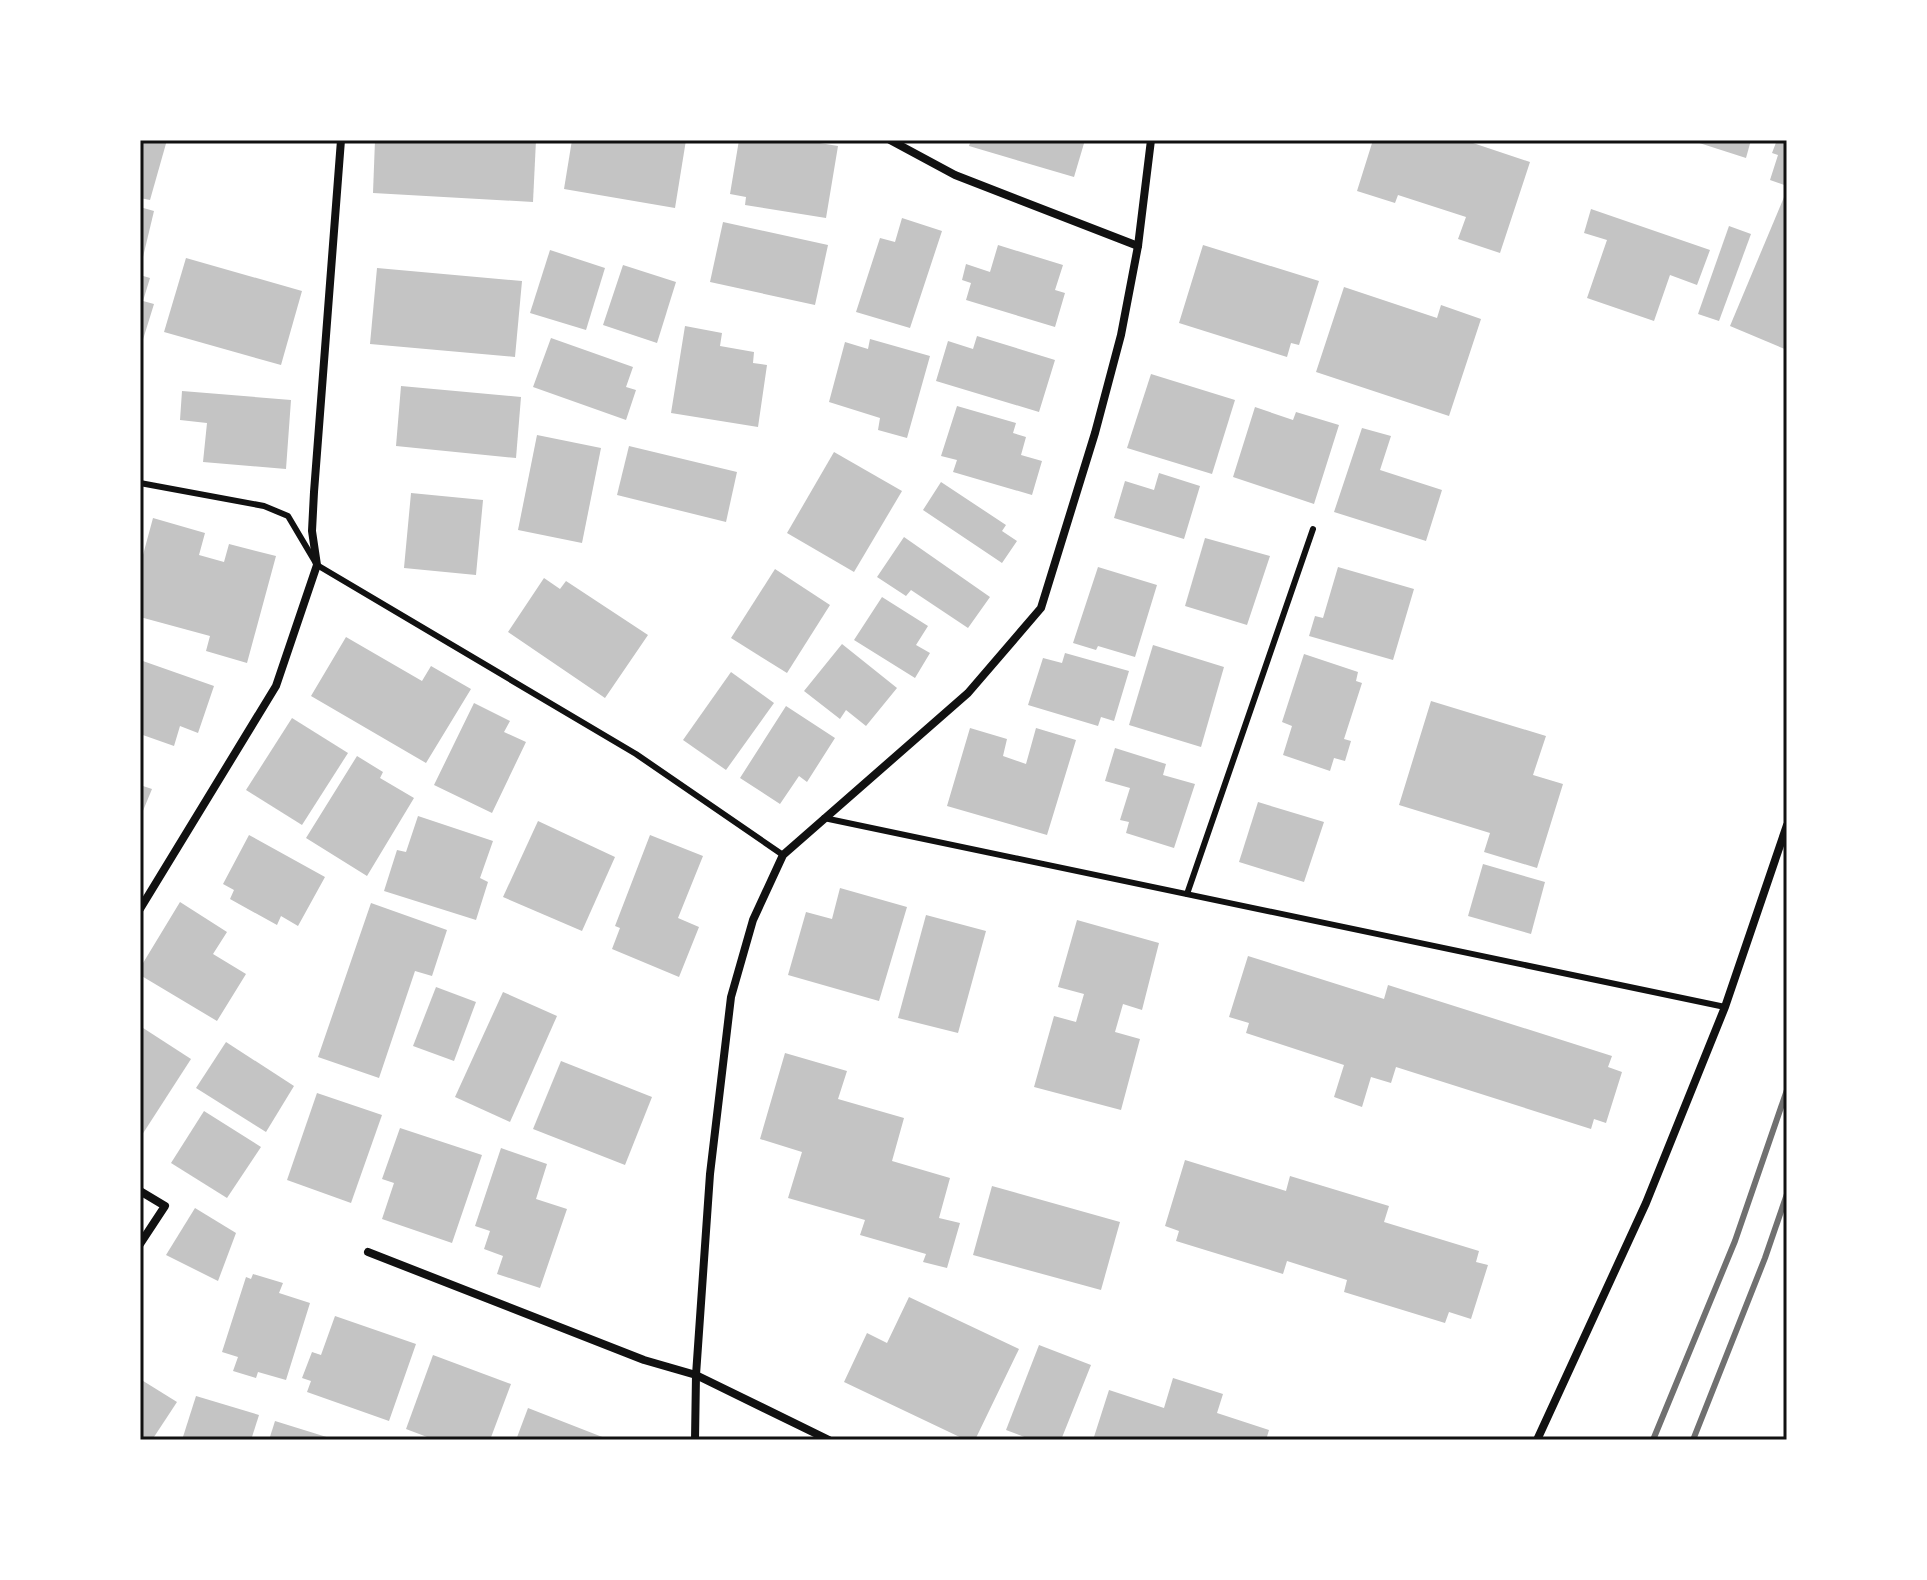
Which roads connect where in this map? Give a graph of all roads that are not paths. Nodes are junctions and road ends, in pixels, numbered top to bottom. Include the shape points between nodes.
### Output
1 (341, 140) edge
2 (890, 140) edge
3 (1151, 140) edge
4 (1138, 246) junction
5 (140, 483) edge
6 (1313, 529) dead end
7 (317, 565) junction
8 (823, 818) junction
9 (1787, 825) edge
10 (783, 855) junction
11 (1187, 894) junction
12 (140, 909) edge
13 (1725, 1007) junction
14 (140, 1191) edge
15 (140, 1244) edge
16 (368, 1252) dead end
17 (696, 1375) junction
18 (695, 1440) edge
19 (829, 1440) edge
20 (1537, 1440) edge

1 - 7 street via 314,492
2 - 4 street via 955,175
3 - 4 street
4 - 8 street via 1095,433 1041,608 968,693
5 - 7 lane via 264,506 288,516
6 - 11 lane
7 - 10 lane via 636,754
7 - 12 street via 276,686
8 - 10 street
8 - 11 lane
9 - 13 street
10 - 17 street via 753,920 731,997 710,1174
11 - 13 lane
13 - 20 street via 1646,1203
14 - 15 street via 165,1206
16 - 17 street via 644,1360
17 - 18 street
17 - 19 street

